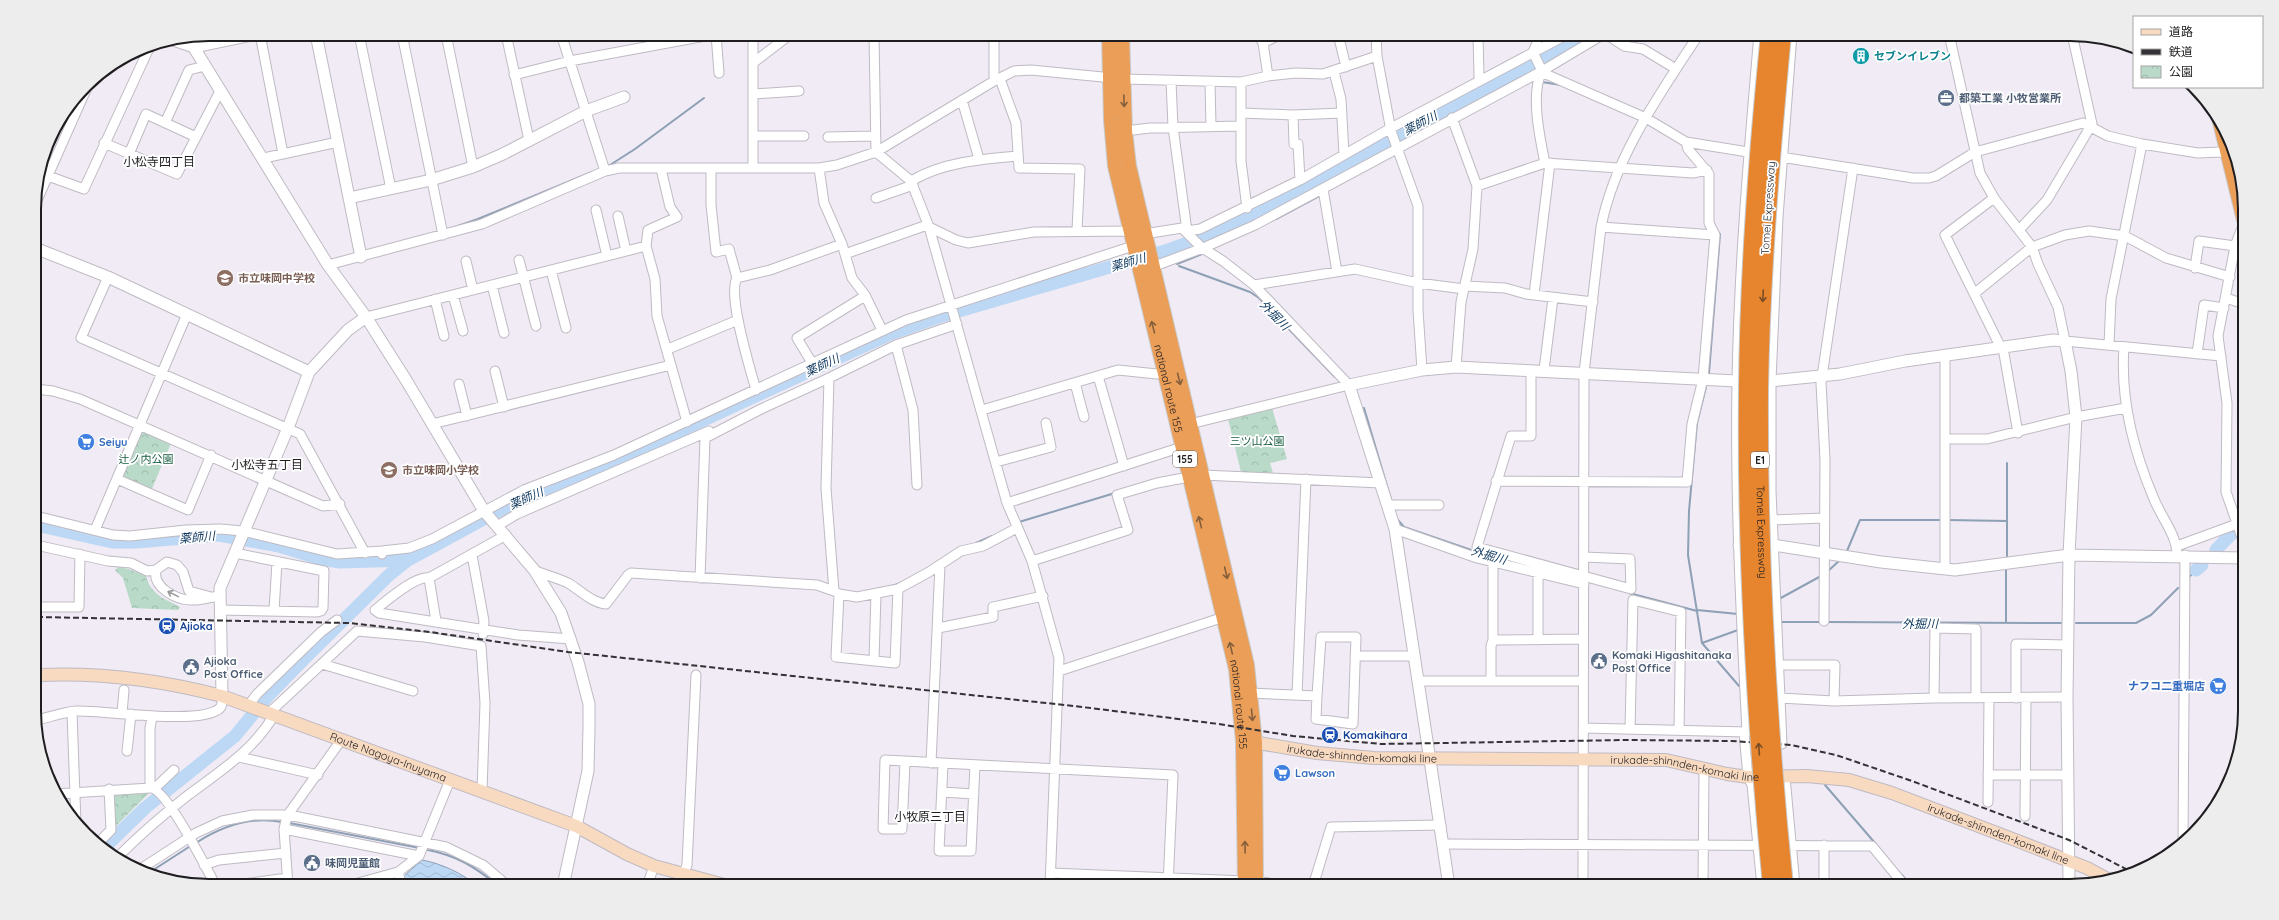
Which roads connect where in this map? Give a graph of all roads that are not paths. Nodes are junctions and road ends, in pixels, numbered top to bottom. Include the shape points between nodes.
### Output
1 (204, 41) edge
2 (262, 41) edge
3 (317, 41) edge
4 (360, 41) edge
5 (403, 41) edge
6 (447, 41) edge
7 (507, 41) edge
8 (563, 41) edge
9 (658, 41) edge
10 (717, 41) edge
11 (753, 41) edge
12 (782, 41) edge
13 (874, 41) edge
14 (994, 41) edge
15 (1111, 41) edge
16 (1121, 41) edge
17 (1266, 41) edge
18 (1342, 41) edge
19 (1376, 41) edge
20 (1478, 41) edge
21 (1537, 41) edge
22 (1556, 41) edge
23 (1593, 41) edge
24 (1616, 41) edge
25 (1694, 41) edge
26 (1757, 41) edge
27 (1768, 41) edge
28 (1782, 41) edge
29 (1791, 41) edge
30 (1951, 41) edge
31 (2074, 41) edge
32 (191, 43) edge
33 (1262, 43) joint
34 (147, 53) edge
35 (1533, 54) junction
36 (1377, 56) junction
37 (570, 61) junction
38 (753, 63) junction
39 (205, 66) junction
40 (1346, 67) junction
41 (1676, 69) junction
42 (1541, 70) junction
43 (1334, 72) junction
44 (719, 73) dead end
45 (514, 75) junction
46 (1268, 76) junction
47 (1116, 78) junction
48 (997, 80) junction
49 (1481, 80) junction
50 (1171, 81) junction
51 (1210, 82) junction
52 (1241, 82) junction
53 (220, 90) junction
54 (799, 91) dead end
55 (753, 94) junction
56 (624, 97) dead end
57 (82, 100) edge
58 (962, 100) junction
59 (586, 111) junction
60 (1241, 113) junction
61 (1342, 113) junction
62 (1293, 115) junction
63 (1452, 118) junction
64 (1646, 118) junction
65 (166, 123) junction
66 (1211, 126) junction
67 (1241, 126) junction
68 (1173, 127) junction
69 (2090, 127) junction
70 (1391, 130) junction
71 (1125, 131) junction
72 (753, 136) junction
73 (804, 136) dead end
74 (874, 136) junction
75 (196, 137) junction
76 (828, 137) dead end
77 (529, 140) junction
78 (338, 142) junction
79 (1686, 142) junction
80 (104, 143) junction
81 (2142, 144) junction
82 (1397, 148) junction
83 (1748, 151) junction
84 (876, 152) junction
85 (1975, 152) junction
86 (129, 154) junction
87 (283, 154) junction
88 (2229, 154) edge
89 (1344, 155) junction
90 (1781, 155) junction
91 (1018, 156) junction
92 (264, 158) junction
93 (979, 159) junction
94 (1547, 163) junction
95 (473, 167) junction
96 (711, 168) junction
97 (753, 168) junction
98 (819, 168) junction
99 (1621, 168) junction
100 (1853, 168) junction
101 (661, 169) junction
102 (1707, 170) junction
103 (605, 171) junction
104 (48, 176) junction
105 (431, 180) junction
106 (1300, 180) junction
107 (912, 183) junction
108 (1477, 186) junction
109 (391, 189) junction
110 (1323, 189) junction
111 (42, 190) edge
112 (349, 198) junction
113 (876, 198) dead end
114 (1994, 198) junction
115 (1247, 208) junction
116 (596, 210) dead end
117 (1743, 214) junction
118 (618, 216) dead end
119 (1778, 217) junction
120 (928, 226) junction
121 (1601, 227) junction
122 (1077, 230) junction
123 (2019, 230) junction
124 (1129, 231) junction
125 (1188, 233) junction
126 (1144, 234) junction
127 (443, 235) junction
128 (1715, 235) junction
129 (2125, 236) junction
130 (2238, 238) edge
131 (842, 244) junction
132 (646, 246) junction
133 (1133, 246) junction
134 (2235, 246) junction
135 (1202, 248) junction
136 (2032, 248) junction
137 (41, 250) edge
138 (626, 251) junction
139 (845, 254) junction
140 (607, 256) junction
141 (361, 257) junction
142 (519, 260) dead end
143 (466, 261) dead end
144 (328, 265) junction
145 (1152, 266) junction
146 (2196, 268) junction
147 (551, 270) junction
148 (1337, 272) junction
149 (108, 277) junction
150 (524, 277) junction
151 (2230, 277) junction
152 (737, 278) junction
153 (1418, 283) junction
154 (492, 285) junction
155 (1254, 285) junction
156 (1465, 287) junction
157 (473, 290) junction
158 (1975, 293) junction
159 (453, 295) junction
160 (1534, 295) junction
161 (866, 296) junction
162 (1553, 298) junction
163 (2226, 298) junction
164 (434, 300) junction
165 (1593, 302) junction
166 (2238, 302) edge
167 (951, 305) junction
168 (2224, 308) junction
169 (187, 314) junction
170 (366, 317) junction
171 (738, 320) junction
172 (957, 324) junction
173 (536, 326) dead end
174 (566, 328) dead end
175 (882, 330) junction
176 (463, 331) dead end
177 (504, 333) dead end
178 (444, 336) dead end
179 (2065, 341) junction
180 (896, 345) junction
181 (2109, 345) junction
182 (2124, 347) junction
183 (2002, 348) junction
184 (668, 349) junction
185 (2197, 354) junction
186 (2221, 356) junction
187 (1945, 357) junction
188 (812, 363) junction
189 (671, 365) junction
190 (1456, 367) junction
191 (1422, 370) junction
192 (1531, 370) junction
193 (1544, 370) junction
194 (495, 371) dead end
195 (163, 372) junction
196 (309, 372) junction
197 (1584, 373) junction
198 (1157, 374) dead end
199 (1098, 376) junction
200 (1824, 376) junction
201 (829, 378) junction
202 (1703, 379) junction
203 (1737, 381) junction
204 (1771, 381) junction
205 (1075, 383) junction
206 (459, 384) dead end
207 (1350, 385) junction
208 (41, 390) edge
209 (756, 390) junction
210 (504, 407) junction
211 (2126, 408) junction
212 (982, 410) junction
213 (467, 416) junction
214 (1084, 417) dead end
215 (2076, 417) junction
216 (687, 422) junction
217 (733, 423) junction
218 (1046, 423) dead end
219 (432, 424) junction
220 (1190, 424) junction
221 (140, 425) junction
222 (288, 428) junction
223 (2018, 432) junction
224 (1945, 439) junction
225 (1182, 447) junction
226 (211, 455) junction
227 (996, 462) junction
228 (1124, 466) junction
229 (1196, 476) junction
230 (117, 479) junction
231 (1306, 479) junction
232 (265, 480) junction
233 (1496, 481) junction
234 (1381, 482) junction
235 (1583, 482) junction
236 (917, 485) dead end
237 (1771, 491) junction
238 (1738, 496) junction
239 (1007, 503) junction
240 (340, 504) junction
241 (1388, 505) junction
242 (1439, 505) dead end
243 (484, 511) junction
244 (2238, 516) edge
245 (41, 517) edge
246 (1824, 518) junction
247 (1772, 520) junction
248 (2238, 523) edge
249 (497, 526) junction
250 (1017, 528) junction
251 (1395, 529) junction
252 (95, 530) junction
253 (243, 531) junction
254 (506, 535) junction
255 (1773, 545) junction
256 (41, 546) edge
257 (1739, 546) junction
258 (1479, 548) junction
259 (365, 552) junction
260 (1824, 552) junction
261 (2179, 552) junction
262 (235, 553) junction
263 (80, 554) junction
264 (472, 555) junction
265 (2069, 555) junction
266 (1584, 557) junction
267 (2238, 557) edge
268 (1477, 558) junction
269 (1032, 561) junction
270 (277, 562) junction
271 (1493, 562) junction
272 (940, 565) junction
273 (1945, 569) junction
274 (156, 570) junction
275 (536, 570) junction
276 (1538, 574) junction
277 (429, 578) junction
278 (700, 578) junction
279 (1584, 580) junction
280 (898, 589) junction
281 (837, 592) junction
282 (876, 593) junction
283 (215, 596) junction
284 (1043, 596) junction
285 (41, 607) edge
286 (220, 610) junction
287 (274, 611) junction
288 (1224, 617) junction
289 (337, 620) dead end
290 (436, 621) junction
291 (1824, 621) dead end
292 (938, 628) junction
293 (483, 632) junction
294 (571, 639) junction
295 (1493, 640) junction
296 (1538, 640) junction
297 (1583, 640) junction
298 (2068, 645) junction
299 (1355, 656) junction
300 (1415, 656) junction
301 (874, 661) junction
302 (322, 664) junction
303 (1777, 665) junction
304 (1059, 671) junction
305 (41, 675) edge
306 (696, 675) dead end
307 (1490, 680) junction
308 (1418, 681) junction
309 (1583, 681) junction
310 (124, 690) dead end
311 (413, 691) dead end
312 (1250, 693) junction
313 (1297, 695) junction
314 (222, 696) junction
315 (1317, 696) junction
316 (2067, 697) junction
317 (1780, 698) junction
318 (1934, 698) junction
319 (1976, 698) junction
320 (1989, 698) junction
321 (2016, 698) junction
322 (2026, 698) junction
323 (1834, 701) junction
324 (248, 706) junction
325 (72, 712) junction
326 (127, 713) junction
327 (269, 713) junction
328 (152, 716) junction
329 (41, 719) edge
330 (1583, 728) junction
331 (1630, 729) junction
332 (1679, 730) junction
333 (1744, 732) junction
334 (342, 739) junction
335 (1249, 742) junction
336 (1782, 744) dead end
337 (128, 750) dead end
338 (239, 757) junction
339 (1432, 760) junction
340 (1583, 760) junction
341 (905, 762) junction
342 (931, 763) junction
343 (943, 764) junction
344 (975, 765) junction
345 (1704, 768) junction
346 (1055, 769) junction
347 (174, 770) dead end
348 (318, 775) junction
349 (1988, 775) junction
350 (2026, 775) junction
351 (2068, 775) junction
352 (1748, 776) junction
353 (1785, 777) junction
354 (450, 780) junction
355 (109, 789) junction
356 (154, 789) junction
357 (482, 791) junction
358 (75, 792) junction
359 (942, 792) junction
360 (62, 793) edge
361 (974, 794) junction
362 (1988, 802) dead end
363 (170, 805) junction
364 (76, 813) edge
365 (288, 815) junction
366 (2025, 816) dead end
367 (1441, 825) junction
368 (576, 826) junction
369 (284, 828) junction
370 (2183, 835) edge
371 (101, 840) edge
372 (189, 840) junction
373 (425, 843) junction
374 (1444, 844) junction
375 (1583, 844) junction
376 (1703, 845) junction
377 (1758, 845) junction
378 (1824, 845) junction
379 (1791, 846) junction
380 (286, 853) junction
381 (121, 854) edge
382 (419, 856) junction
383 (2070, 861) junction
384 (204, 865) junction
385 (145, 866) edge
386 (654, 866) junction
387 (398, 872) junction
388 (1051, 872) junction
389 (683, 875) junction
390 (2101, 876) edge
391 (212, 879) edge
392 (288, 879) edge
393 (372, 879) edge
394 (400, 879) edge
395 (500, 879) edge
396 (565, 879) edge
397 (649, 879) edge
398 (699, 879) edge
399 (1050, 879) edge
400 (1133, 879) edge
401 (1168, 879) edge
402 (1250, 879) edge
403 (1315, 879) edge
404 (1448, 879) edge
405 (1583, 879) edge
406 (1703, 879) edge
407 (1761, 879) edge
408 (1770, 879) edge
409 (1784, 879) edge
410 (1794, 879) edge
411 (1824, 879) edge
412 (1899, 879) edge
413 (2069, 879) edge

1 - 32 street
2 - 87 street
3 - 78 street
4 - 109 street
5 - 105 street
6 - 95 street
7 - 45 street
8 - 37 street
9 - 37 street
10 - 44 street
11 - 38 street
12 - 38 street
13 - 74 street
14 - 48 street
15 - 47 highway, national route 155 / 155
16 - 47 highway, national route 155 / 155
17 - 33 street
18 - 40 street
19 - 36 street
20 - 49 street
21 - 35 street
22 - 35 street
23 - 42 street
24 - 41 street via 1624,46 1643,48
25 - 41 street
26 - 83 street
408 -> 27 highway, Tomei Expressway / E1, bridge via 1752,651 1747,469 1748,310
28 -> 409 highway, Tomei Expressway / E1, bridge via 1765,249 1760,470 1766,649
29 - 90 street
30 - 85 street
31 - 69 street via 2092,121
32 - 39 street
33 - 46 street
34 - 80 street
35 - 42 street
35 - 49 street
36 - 40 street
36 - 70 street
37 - 45 street
37 - 59 street
38 - 55 street
39 - 53 street
39 - 65 street via 189,70
40 - 43 street
41 - 64 street
42 - 63 street
42 - 64 street
42 - 94 street via 1538,79 1538,120
43 - 46 street
43 - 61 street
45 - 77 street
46 - 52 street
47 - 48 street via 1031,70 1014,71
47 - 50 street
47 -> 71 highway, national route 155 / 155
47 - 124 highway, national route 155 / 155 via 1115,166
48 - 58 street
48 - 91 street via 1016,123
49 - 70 street
50 - 51 street
50 - 68 street
51 - 52 street
51 - 66 street
52 - 60 street
53 - 75 street
53 - 92 street
54 - 55 street
55 - 72 street
56 - 59 street
57 - 104 street
58 - 84 street
58 - 93 street
59 - 77 street
59 - 103 street
60 - 62 street
60 - 67 street
61 - 62 street
61 - 89 street
62 - 106 street via 1294,144 1298,144
63 - 82 street
63 - 108 street
64 - 79 street
64 - 99 street via 1632,141
65 - 75 street
65 - 86 street via 146,114
66 - 67 street
66 - 68 street
67 - 115 street via 1241,161
68 - 71 street
68 - 125 street
69 - 81 street via 2108,136
69 - 85 street via 2083,123
69 - 123 street via 2046,200
70 - 82 street
70 - 89 street
71 - 126 highway, national route 155 / 155 via 1129,166
72 - 73 street
72 - 97 street
74 - 76 street
74 - 84 street
75 - 86 street via 177,174
77 - 95 street
78 - 87 street
78 - 112 street
79 - 83 street
79 - 102 street via 1688,149
80 - 86 street
80 - 104 street via 84,189
81 - 88 street via 2198,153
81 - 129 street
82 - 110 street
82 - 153 street via 1418,206
83 - 90 street
83 - 117 street
84 - 98 street via 837,166
84 - 107 street
85 - 100 street via 1929,178 1912,178
85 - 114 street via 1980,173
87 - 92 street
89 - 106 street
90 - 100 street
90 - 119 street
91 - 93 street
91 - 122 street via 1019,168 1080,169
92 - 144 street
93 - 107 street via 922,175
94 - 99 street
94 - 108 street
94 - 160 street
95 - 105 street
96 - 97 street
96 - 101 street
96 - 152 street via 710,199 716,252 729,249
97 - 98 street
98 - 131 street via 824,203
99 - 102 street via 1693,173
99 - 121 street
100 - 200 street
101 - 103 street via 619,168
101 - 132 street via 670,207 677,217 648,230
102 - 128 street via 1709,223
103 - 127 street via 482,224
104 - 111 street
105 - 109 street
105 - 127 street
106 - 115 street
107 - 113 street
107 - 120 street
108 - 156 street via 1473,250
109 - 112 street
110 - 135 street via 1255,225
110 - 148 street
112 - 141 street
114 - 123 street
114 - 158 street via 1945,235
115 - 125 street
116 - 140 street
117 - 119 street
117 - 203 street
118 - 138 street
119 - 204 street
120 - 122 street via 968,243 1034,232
120 - 139 street
120 - 167 street
121 - 128 street
121 - 165 street
122 - 124 street
123 - 136 street
124 - 126 street
124 - 133 highway, national route 155 / 155
125 - 126 street via 1182,228 1175,228
125 - 135 street
126 - 145 highway, national route 155 / 155
127 - 141 street
128 - 202 street
129 - 136 street via 2089,231 2065,235
129 - 146 street via 2166,258
129 - 181 street via 2111,299
130 - 134 street
131 - 139 street
131 - 152 street via 770,270
132 - 138 street
132 - 184 street via 655,279 657,316
133 - 167 street
225 -> 133 highway, national route 155 / 155
134 - 146 street via 2200,241
134 - 151 street
135 - 145 street
135 - 155 street
136 - 158 street
136 - 179 street via 2058,307
137 - 149 street
138 - 140 street
139 - 161 street via 852,278
140 - 147 street
141 - 144 street
142 - 150 street
143 - 157 street
144 - 170 street
145 -> 220 highway, national route 155 / 155
146 - 151 street
147 - 150 street
147 - 174 street
148 - 153 street via 1358,269
148 - 155 street
149 - 169 street
149 - 195 street via 82,338
150 - 154 street
150 - 173 street
151 - 163 street
152 - 171 street via 733,288
153 - 156 street
153 - 191 street
154 - 157 street
154 - 177 street
155 - 207 street
156 - 160 street via 1505,288
156 - 190 street
157 - 159 street
158 - 183 street
159 - 164 street
159 - 176 street
160 - 162 street
161 - 175 street
161 - 188 street via 797,338
162 - 165 street
162 - 193 street
163 - 166 street
163 - 168 street
164 - 170 street
164 - 178 street
165 - 197 street
167 - 172 street
167 - 175 street
168 - 185 street via 2204,305
168 - 186 street via 2218,336
169 - 195 street
169 - 196 street
170 - 196 street via 348,330
170 - 219 street
171 - 184 street
171 - 209 street
172 - 180 street
172 - 212 street
175 - 188 street
179 - 181 street
179 - 183 street via 2053,340
179 - 215 street
180 - 201 street
180 - 236 street via 913,410
181 - 182 street
182 - 185 street
182 - 211 street via 2122,389
183 - 187 street
183 - 223 street
184 - 189 street
185 - 186 street
186 - 244 street via 2227,403 2226,492
187 - 200 street
187 - 224 street
188 - 209 street
189 - 210 street
189 - 216 street
190 - 191 street
190 - 192 street
191 - 207 street
192 - 193 street
192 - 233 street via 1531,436 1511,436
193 - 197 street
194 - 210 street
195 - 221 street
195 - 222 street
196 - 222 street
197 - 202 street
197 - 235 street
198 - 199 street via 1123,370
199 - 205 street
199 - 228 street
200 - 204 street
200 - 246 street via 1821,383 1826,460
201 - 217 street
201 - 281 street via 826,488
202 - 203 street
202 - 235 street via 1692,424 1687,482
203 - 204 street
203 - 238 street
204 - 237 street
205 - 212 street
205 - 214 street
206 - 213 street
207 - 220 street
207 - 234 street
208 - 221 street via 80,399
209 - 216 street
210 - 213 street
211 - 215 street
211 - 261 street via 2145,476
212 - 227 street
213 - 219 street
215 - 223 street
215 - 265 street
216 - 243 street via 614,455 524,490
217 - 249 street via 517,514
217 - 278 street via 705,438
218 - 227 street via 1051,447
219 - 243 street
220 - 229 highway, national route 155 / 155
221 - 226 street
221 - 230 street
222 - 232 street
222 - 240 street via 304,437
223 - 224 street via 1987,440
224 - 273 street
225 - 228 street
225 - 229 highway, national route 155 / 155
226 - 230 street via 188,510
226 - 232 street
227 - 239 street
228 - 239 street
229 - 231 street
229 - 269 street via 1158,483 1117,495 1128,530
288 -> 229 highway, national route 155 / 155
229 -> 312 highway, national route 155 / 155 via 1247,666
230 - 252 street
231 - 234 street
231 - 313 street
232 - 240 street via 323,506
232 - 253 street
233 - 235 street
233 - 258 street
234 - 241 street
235 - 266 street
237 - 238 street
237 - 247 street
238 - 257 street
239 - 250 street
240 - 259 street
241 - 242 street via 1427,502
241 - 251 street
243 - 249 street
243 - 259 street via 409,548
245 - 252 street
246 - 247 street
246 - 260 street
247 - 255 street
248 - 261 street
249 - 254 street
250 - 269 street
250 - 272 street via 983,546 961,550
251 - 268 street
251 - 300 street
252 - 253 street via 130,536 201,529
253 - 259 street via 337,554
253 - 262 street
254 - 264 street
254 - 275 street
255 - 257 street
255 - 260 street
255 - 303 street
256 - 263 street
257 - 333 street via 1747,732
258 - 268 street
258 - 279 street
260 - 273 street
260 - 291 street
261 - 265 street
261 - 267 street
261 - 370 street
262 - 270 street
262 - 283 street
263 - 274 street via 108,561 131,563 143,570
263 - 285 street via 79,607
264 - 277 street
264 - 293 street via 484,621
265 - 273 street
265 - 298 street
266 - 279 street
266 - 279 street via 1630,559 1631,589
268 - 271 street
269 - 284 street
270 - 287 street
270 - 287 street via 324,571 324,608 317,612
271 - 276 street
271 - 295 street
272 - 280 street
272 - 292 street
283 -> 274 street via 183,599 160,587 156,580
274 - 283 street via 167,562 178,565 189,591
275 - 278 street via 583,592 597,603 606,604 631,573
275 - 294 street via 550,592
276 - 279 street
276 - 296 street
277 - 290 street
277 - 290 street via 422,578 405,588 375,610 379,613
278 - 281 street via 818,585
279 - 297 street
280 - 282 street
280 - 301 street via 895,663
281 - 282 street via 857,597
281 - 301 street via 836,657
282 - 301 street
283 - 286 street
284 - 292 street via 993,607 993,617
284 - 304 street via 1059,658
286 - 287 street
286 - 314 street
288 - 304 street
335 -> 288 highway, national route 155 / 155
289 - 324 street via 257,694
290 - 293 street
292 - 342 street
293 - 294 street
294 - 368 street via 589,704 588,771
295 - 296 street
295 - 307 street
296 - 297 street
297 - 309 street
298 - 316 street
298 - 321 street via 2016,644
299 - 300 street
299 - 315 street via 1356,637 1321,637
299 - 315 street via 1353,724 1316,719
300 - 308 street
302 - 311 street
302 - 327 street
302 - 357 street via 357,631 425,637 481,646 485,703
303 - 317 street
303 - 323 street via 1835,665
304 - 346 street
305 - 314 main road, Route Nagoya-Inuyama via 77,673 128,677
306 - 389 street via 686,865
307 - 308 street
307 - 309 street
308 - 339 street
309 - 330 street
310 - 326 street
312 - 313 street
312 -> 335 highway, national route 155 / 155
313 - 315 street
314 - 324 main road, Route Nagoya-Inuyama
314 - 328 street via 222,706 212,712 187,716
316 - 322 street
316 - 351 street
317 - 323 street
317 - 336 street
318 - 319 street
318 - 319 street via 1935,628 1976,628
318 - 323 street
319 - 320 street
320 - 321 street
320 - 349 street
321 - 322 street
322 - 350 street
324 - 327 main road, Route Nagoya-Inuyama
325 - 326 street
325 - 329 street
325 - 358 street
326 - 328 street
326 - 337 street
327 - 334 main road, Route Nagoya-Inuyama
327 - 338 street via 259,736
328 - 356 street via 150,728
330 - 331 street
330 - 340 street
331 - 332 street
331 - 332 street via 1633,600 1681,612
332 - 333 street
333 - 352 street
334 - 348 street
334 - 354 main road, Route Nagoya-Inuyama
335 - 339 main road, irukade-shinnden-komaki line via 1352,757
335 - 402 highway, national route 155 / 155
338 - 348 street
338 - 363 street
339 - 340 main road, irukade-shinnden-komaki line
339 - 367 street
340 - 345 main road, irukade-shinnden-komaki line via 1666,760
340 - 375 street
341 - 341 street via 886,760 883,829 902,829
341 - 342 street
342 - 343 street
343 - 344 street
343 - 359 street
344 - 346 street
344 - 361 street
345 - 352 main road, irukade-shinnden-komaki line
345 - 376 street
346 - 388 street
346 - 401 street via 1172,775
347 - 356 street
348 - 365 street
349 - 350 street
349 - 362 street
350 - 351 street
350 - 366 street
351 - 383 street
352 - 353 main road, irukade-shinnden-komaki line
352 - 377 street via 1752,785
353 - 379 street
353 - 383 main road, irukade-shinnden-komaki line via 1828,777 1848,780 1885,791
354 - 357 main road, Route Nagoya-Inuyama
354 - 373 street
355 - 356 street
355 - 358 street
355 - 371 street via 111,830
356 - 363 street
357 - 368 main road, Route Nagoya-Inuyama
358 - 360 street
358 - 364 street
359 - 361 street
359 - 361 street via 939,850 971,851
363 - 372 street
363 - 381 street
365 - 369 street
365 - 372 street via 237,817 222,821
365 - 373 street
367 - 374 street
367 - 403 street via 1331,827
368 - 386 main road, Route Nagoya-Inuyama
368 - 396 street
369 - 380 street
369 - 382 street
372 - 384 street
372 - 385 street
373 - 382 street
373 - 395 street via 463,854 483,865
374 - 375 street
374 - 404 street
375 - 376 street
375 - 405 street
376 - 377 street
376 - 406 street
377 - 379 street
377 - 407 street
378 - 379 street
378 - 411 street
378 - 412 street via 1872,846
379 - 410 street
380 - 384 street via 219,860
380 - 392 street
382 - 387 street
383 - 390 main road, irukade-shinnden-komaki line
383 - 413 street
384 - 391 street
386 - 389 main road, Route Nagoya-Inuyama
386 - 397 street
387 - 393 street
387 - 394 street
388 - 399 street
388 - 400 street
389 - 398 main road, Route Nagoya-Inuyama

